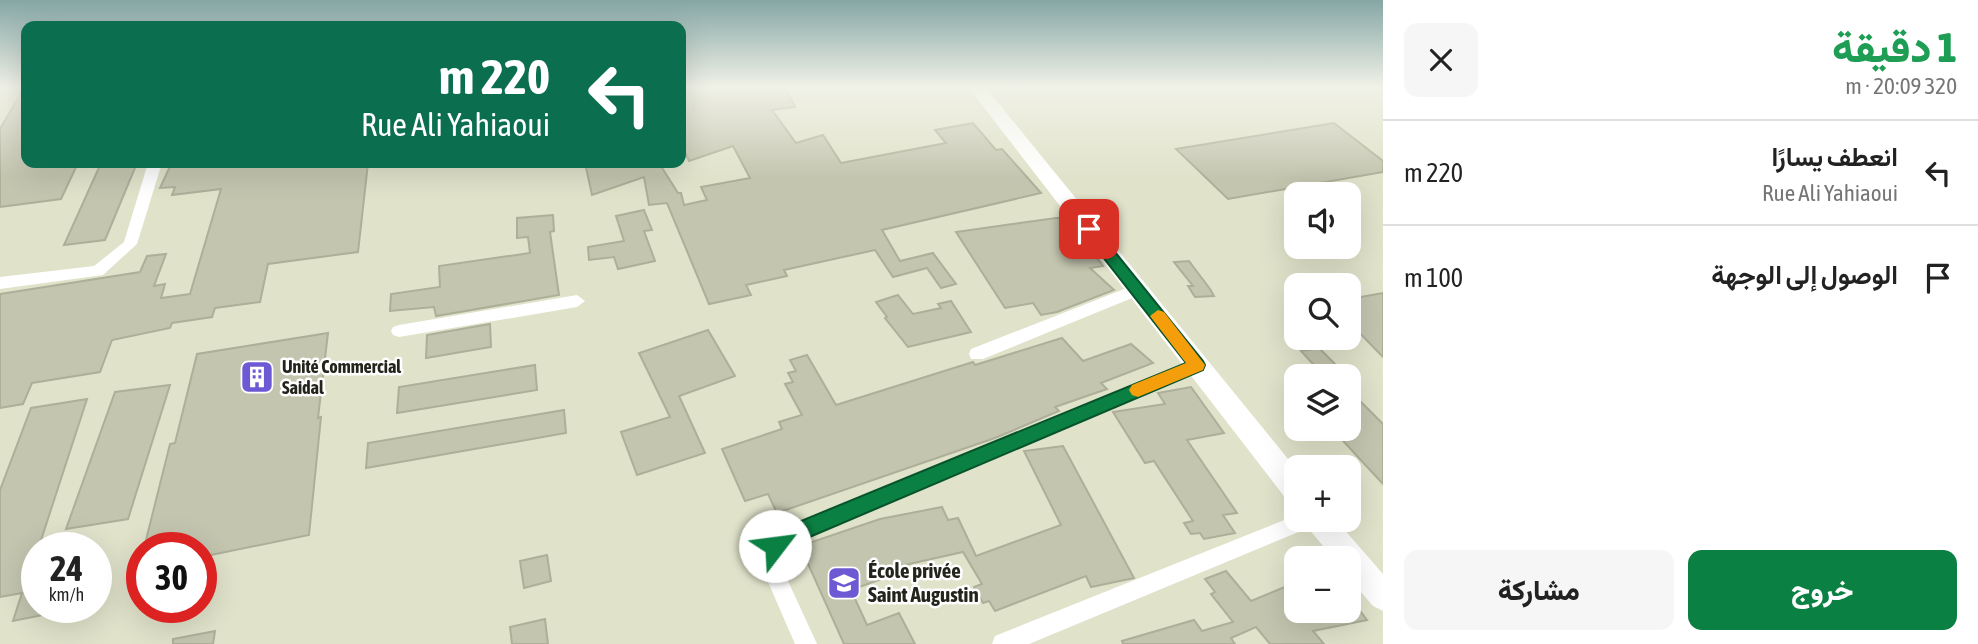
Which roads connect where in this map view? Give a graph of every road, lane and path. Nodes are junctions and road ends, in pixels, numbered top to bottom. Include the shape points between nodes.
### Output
1 (1001, 118) edge
2 (153, 168) edge
3 (0, 283) edge
4 (1137, 290) junction
5 (577, 300) dead end
6 (399, 331) dead end
7 (978, 354) dead end
8 (1197, 365) junction
9 (1284, 475) edge
10 (1284, 529) edge
11 (1330, 532) edge
12 (1383, 596) edge
13 (806, 644) edge
14 (1003, 644) edge

1 - 4 main road
2 - 3 street via 130,244 98,271
4 - 7 street
4 - 8 main road
5 - 6 street
8 - 9 main road
8 - 13 street via 786,537 775,546 773,572
10 - 14 street
11 - 12 main road

